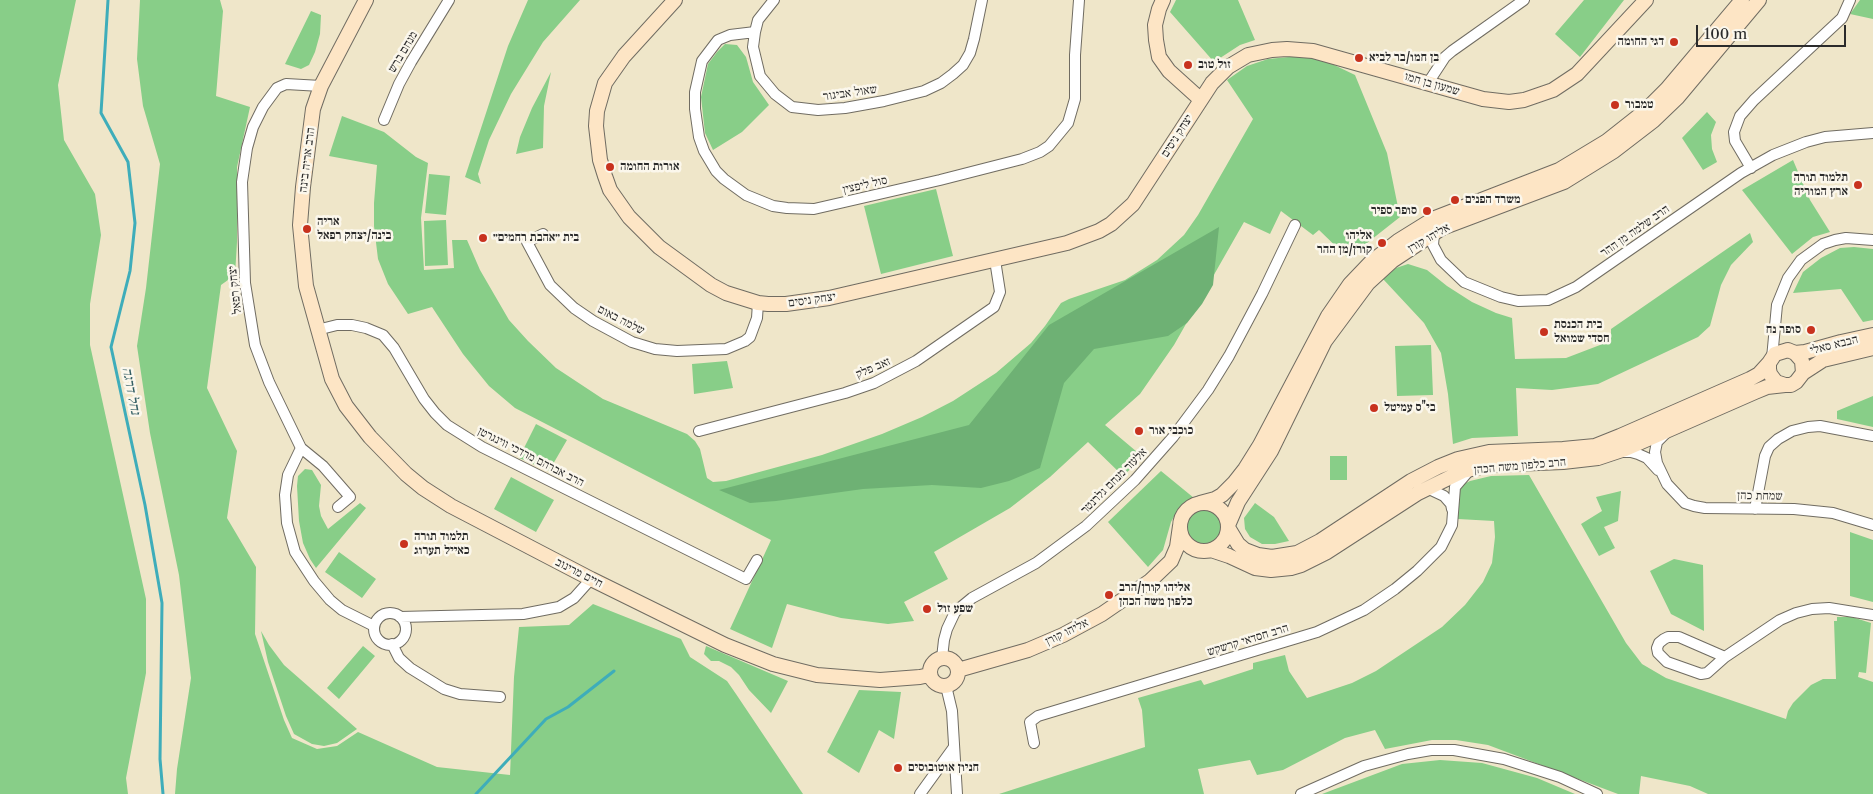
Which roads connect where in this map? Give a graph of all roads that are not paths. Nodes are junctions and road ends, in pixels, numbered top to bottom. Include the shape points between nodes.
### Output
1 (366, 0) edge
2 (449, 0) edge
3 (675, 0) edge
4 (774, 0) edge
5 (982, 0) edge
6 (1079, 0) edge
7 (1163, 0) edge
8 (1524, 0) edge
9 (1646, 0) edge
10 (1742, 0) edge
11 (1758, 0) edge
12 (1850, 0) edge
13 (755, 32) junction
14 (1428, 83) junction
15 (321, 86) junction
16 (1200, 99) junction
17 (384, 120) dead end
18 (1873, 133) edge
19 (1751, 168) junction
20 (1295, 226) dead end
21 (1434, 233) junction
22 (543, 234) dead end
23 (1873, 240) edge
24 (995, 260) junction
25 (758, 303) junction
26 (317, 330) junction
27 (1775, 330) junction
28 (1873, 335) edge
29 (1873, 348) edge
30 (1791, 351) junction
31 (1770, 361) junction
32 (1803, 373) junction
33 (1785, 385) junction
34 (1670, 429) junction
35 (699, 431) dead end
36 (1873, 436) edge
37 (301, 448) junction
38 (1618, 452) junction
39 (1471, 469) junction
40 (1660, 472) junction
41 (1427, 488) junction
42 (1200, 503) junction
43 (338, 507) dead end
44 (1755, 509) junction
45 (1453, 515) junction
46 (1180, 526) junction
47 (1229, 526) junction
48 (1873, 526) edge
49 (1206, 550) junction
50 (757, 560) dead end
51 (1164, 568) junction
52 (591, 579) junction
53 (1873, 615) edge
54 (400, 617) junction
55 (374, 626) junction
56 (392, 644) junction
57 (1725, 657) junction
58 (942, 658) junction
59 (958, 670) junction
60 (929, 675) junction
61 (946, 686) junction
62 (500, 697) dead end
63 (1034, 742) dead end
64 (954, 747) junction
65 (920, 794) edge
66 (957, 794) edge
67 (1301, 794) edge
68 (1598, 794) edge

1 - 15 street, הרב אריה בינה
2 - 17 street, מנחם ברש via 399,84
3 - 25 street, יצחק ניסים via 624,56 605,83 596,126 603,168 610,190 629,217 659,247 726,293
4 - 13 street, שאול אביגור via 758,20
5 - 13 street, שאול אביגור via 970,52 953,74 924,91 845,108 802,110 783,101 760,76 753,47
6 - 13 street, סול ליפצין via 1075,99 1068,123 1049,146 1022,159 814,209 773,206 746,195 716,171 699,137 694,92 702,61 718,40
7 - 16 street via 1155,25 1159,57 1168,71
8 - 14 street via 1445,57
9 - 14 street, שמעון בן חמו via 1577,74 1565,84 1539,96 1495,101
10 - 42 street, אליהו קורן via 1668,89 1607,141 1544,177 1435,218 1371,262 1350,284 1328,316 1245,469 1222,495
11 - 21 street, אליהו קורן via 1677,98 1614,151 1564,182
12 - 19 street via 1842,18 1740,116 1734,132 1735,141
14 - 16 street, שמעון בן חמו via 1329,54 1287,48 1259,52 1237,61 1219,74
15 - 26 street, הרב אריה בינה via 309,135 300,225 306,286
15 - 37 street, יצחק רפאל via 286,84 277,88 253,127 242,182 245,283 255,344
16 - 24 street, יצחק ניסים via 1143,190 1111,224 1067,243
18 - 19 street, הרב שלמה מן ההר via 1806,142 1781,151
19 - 21 street, הרב שלמה מן ההר via 1576,287 1548,300 1501,298 1464,282 1441,260 1434,245
20 - 58 street, אלעזר מנחם גלרנטר via 1229,356 1173,437 1135,480 1086,526 1036,563 972,598 956,612 947,629
21 - 47 street, אליהו קורן via 1379,272 1348,308 1325,341 1271,451 1245,491
22 - 25 street, שלמה באום via 527,242 550,285 574,308 632,342 677,351 726,349 750,337
23 - 27 street via 1835,240 1823,244 1801,260 1781,293
24 - 25 street, יצחק ניסים via 829,298 786,304
24 - 35 street, זאב פלק via 1000,292 994,307 910,365 845,393
26 - 50 street, הרב אברהם מרדכי ווינגרטן via 352,324 383,335 435,413 447,425 482,447 746,579
26 - 52 street, חיים מרינוב via 332,379 346,406 370,437 406,474 451,506
27 - 30 street
27 - 31 street
28 - 30 street, הבבא סאלי via 1812,350
29 - 32 street, הבבא סאלי via 1823,360
30 - 31 street via 1779,352
30 - 32 street via 1802,361
31 - 33 street via 1772,378
31 - 47 street, הרב כלפון משה הכהן via 1750,379 1595,446 1489,452 1438,467 1297,553 1272,557 1245,550
32 - 33 street via 1796,382
33 - 34 street, הרב כלפון משה הכהן via 1767,387
34 - 38 street, הרב כלפון משה הכהן
34 - 40 street via 1657,442 1654,452
36 - 44 street via 1830,426 1808,426 1778,439 1764,456
37 - 43 street, יצחק רפאל via 323,466 350,497
37 - 55 street via 288,475 285,495 287,523 296,552 330,600 342,610
38 - 39 street, הרב כלפון משה הכהן via 1581,461 1490,465
38 - 40 street via 1631,452 1647,458
39 - 41 street, הרב כלפון משה הכהן
39 - 45 street, הרב חסדאי קרשקש via 1455,487
40 - 44 street, שמחת כהן via 1685,503
41 - 45 street via 1444,496 1451,504
41 - 49 street, הרב כלפון משה הכהן via 1301,565 1271,570 1255,568
42 - 46 street via 1186,510
42 - 47 street via 1219,507
44 - 48 street, שמחת כהן via 1833,513
45 - 63 street, הרב חסדאי קרשקש via 1447,537 1431,558 1364,610 1308,635 1038,716 1030,722
46 - 49 street via 1188,545
46 - 51 street, אליהו קורן via 1175,554
47 - 49 street via 1221,545
49 - 51 street, אליהו קורן
51 - 59 street, אליהו קורן via 1097,617 1063,635 1018,653
52 - 54 street via 574,598 559,607 523,614
52 - 60 street, חיים מרינוב via 725,646 788,669 858,679
53 - 57 street via 1829,608 1796,613
54 - 55 street via 392,613 383,615
54 - 56 street via 406,631 401,640
55 - 56 street via 378,640
56 - 62 street via 399,658 410,668 444,690
57 - 57 street via 1679,637 1668,637 1658,643 1657,648 1668,662 1700,674 1713,669
58 - 59 street via 952,661
58 - 60 street via 932,664
59 - 61 street via 955,681
60 - 61 street via 935,684
61 - 64 street via 952,711
64 - 65 street
64 - 66 street
67 - 68 street via 1364,766 1431,750 1454,750 1504,758

